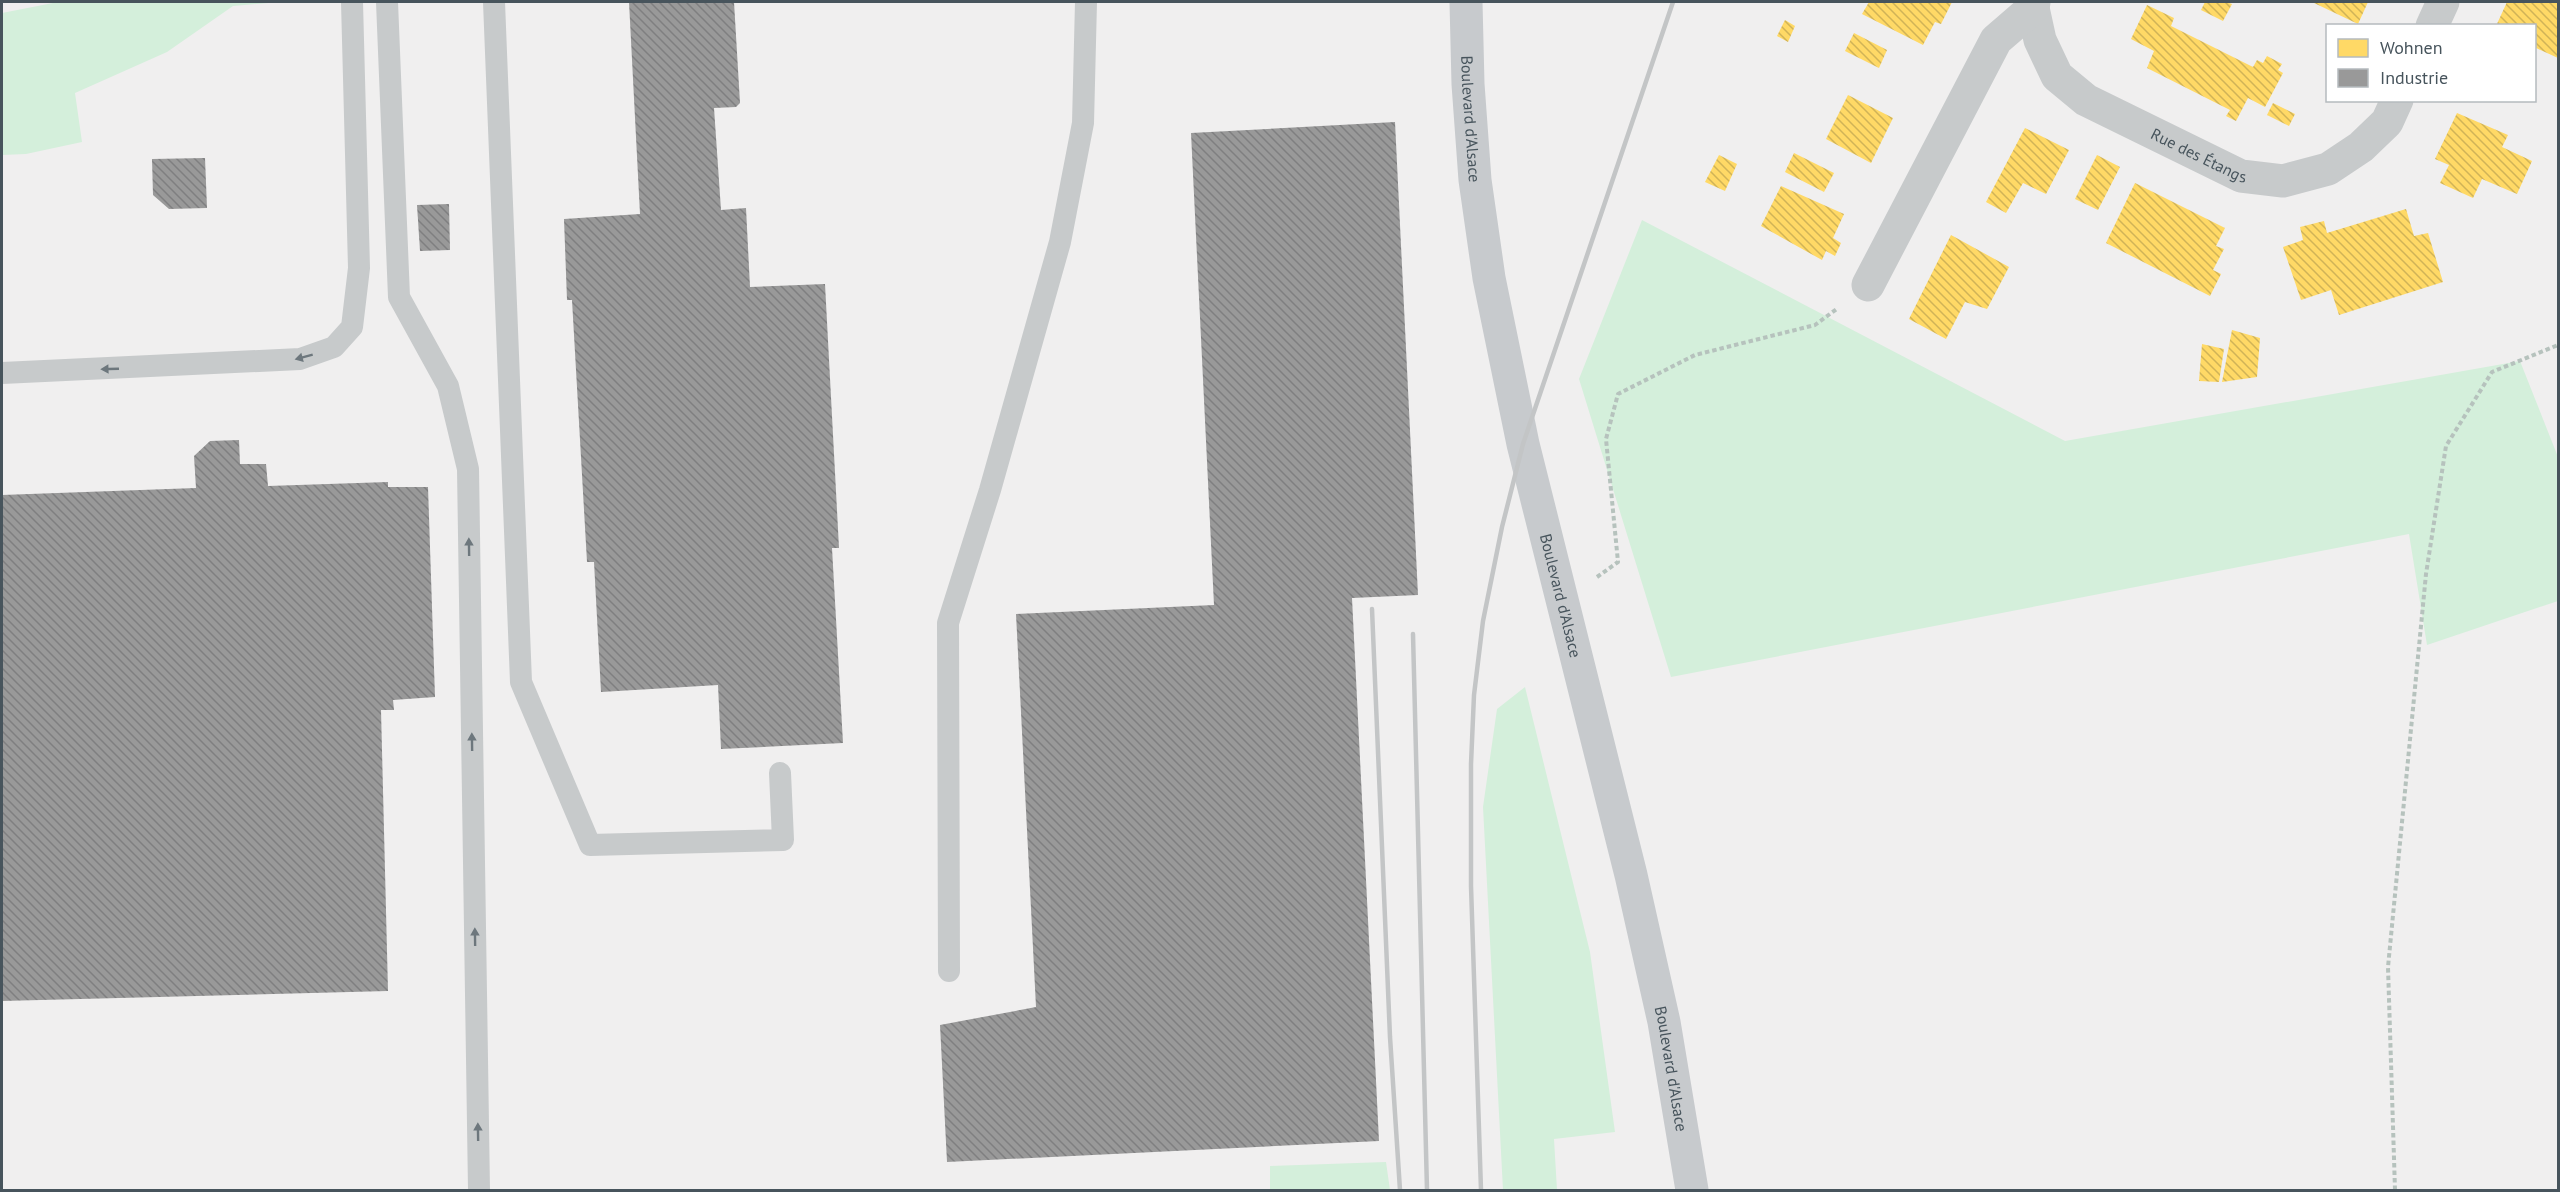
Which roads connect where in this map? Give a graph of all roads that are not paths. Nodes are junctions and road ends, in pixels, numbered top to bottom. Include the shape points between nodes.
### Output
1 (352, 2) edge
2 (387, 2) edge
3 (494, 2) edge
4 (1086, 2) edge
5 (1466, 2) edge
6 (2443, 2) edge
7 (2034, 5) edge
8 (2433, 24) edge
9 (2396, 102) edge
10 (1868, 285) road end
11 (2, 373) edge
12 (780, 773) dead end
13 (949, 971) dead end
14 (1691, 1188) edge
15 (479, 1191) edge

1 -> 11 lane via 359,268 352,327 334,347 300,359
15 -> 2 lane via 468,469 448,386 399,297
3 - 12 lane via 521,682 590,845 783,840
4 - 13 lane via 1083,123 1060,243 948,623
5 - 14 main road, Boulevard d'Alsace via 1475,180 1489,278 1523,444 1664,1023
6 - 8 street
7 - 9 street, Rue des Étangs via 2040,40 2057,76 2086,100 2241,176 2283,181 2328,169 2361,147 2387,122
7 - 10 street, Rue des Étangs via 1996,40

